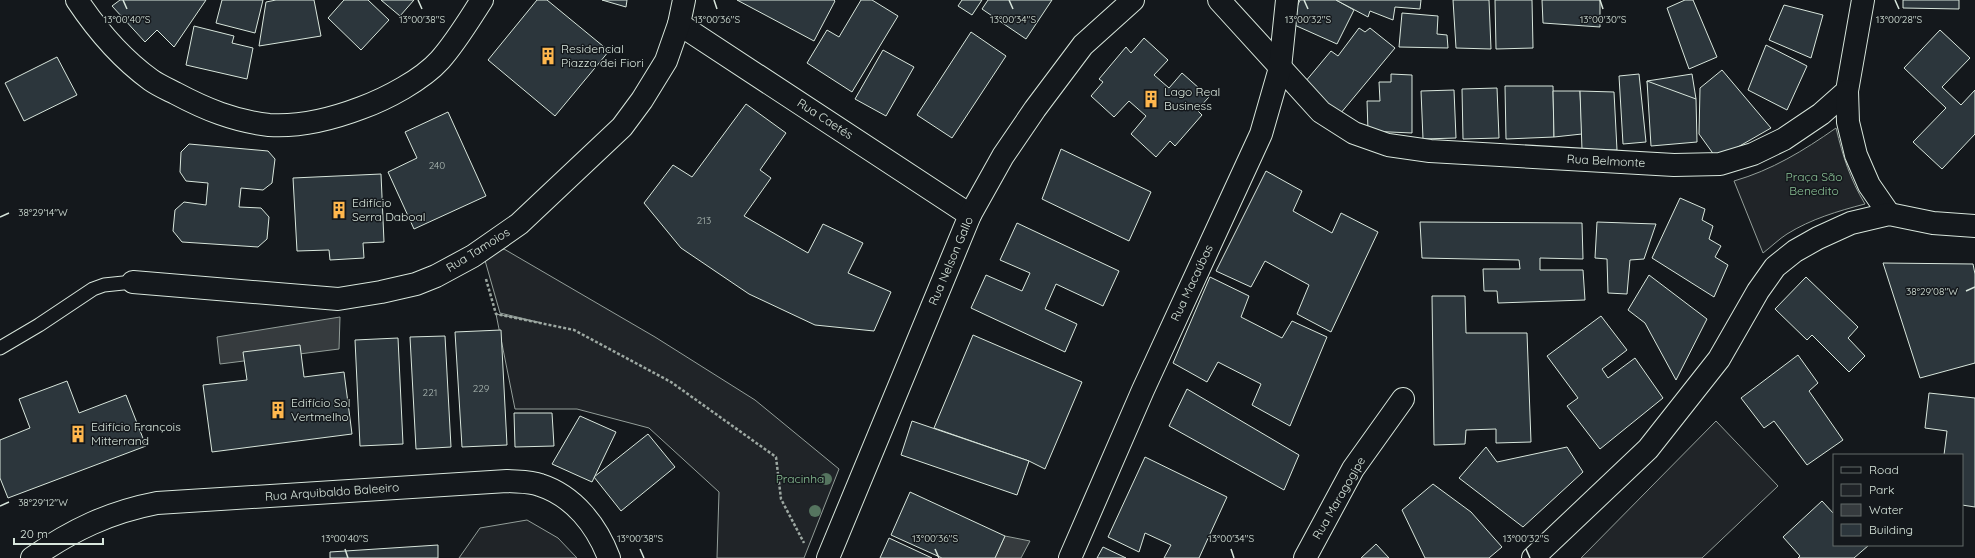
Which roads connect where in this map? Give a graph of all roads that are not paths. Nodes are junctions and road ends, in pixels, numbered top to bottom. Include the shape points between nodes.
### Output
1 (77, 0) edge
2 (482, 0) edge
3 (684, 0) edge
4 (1133, 0) edge
5 (1219, 0) edge
6 (1287, 0) edge
7 (1863, 0) edge
8 (679, 24) junction
9 (1280, 68) junction
10 (1847, 91) junction
11 (1889, 214) junction
12 (970, 215) junction
13 (1975, 226) edge
14 (133, 282) joint
15 (6, 340) edge
16 (0, 348) edge
17 (1403, 399) dead end
18 (32, 558) edge
19 (609, 558) edge
20 (828, 558) edge
21 (1070, 558) edge
22 (1305, 558) edge
23 (1533, 558) edge

1 - 2 street via 93,24 151,81 195,104 234,120 270,125 305,123 342,115 381,101 440,60
3 - 8 street, Rua Tamoios
4 - 12 street, Rua Nelson Gallo via 1083,44 1003,156
5 - 9 street
6 - 9 street, Rua Macaúbas
7 - 10 street
8 - 12 street, Rua Caetés
8 - 14 street, Rua Tamoios via 666,61 622,127 519,224 474,256 436,276 388,291 338,298
9 - 10 street, Rua Belmonte via 1321,112 1354,133 1388,145 1430,151 1674,165 1720,164 1753,154 1784,138 1820,114
9 - 21 street, Rua Macaúbas via 1261,134 1143,390
10 - 11 street via 1848,122 1856,155 1869,185
11 - 13 street via 1933,223
11 - 23 street via 1851,222 1795,251 1775,267 1719,358 1648,449
12 - 20 street, Rua Nelson Gallo
14 - 15 lane via 104,285 93,289
15 - 16 lane
17 - 22 street, Rua Maragogipe via 1353,469
18 - 19 street, Rua Arquibaldo Baleeiro via 100,519 129,509 157,504 507,481 540,484 564,498 584,514 601,537

